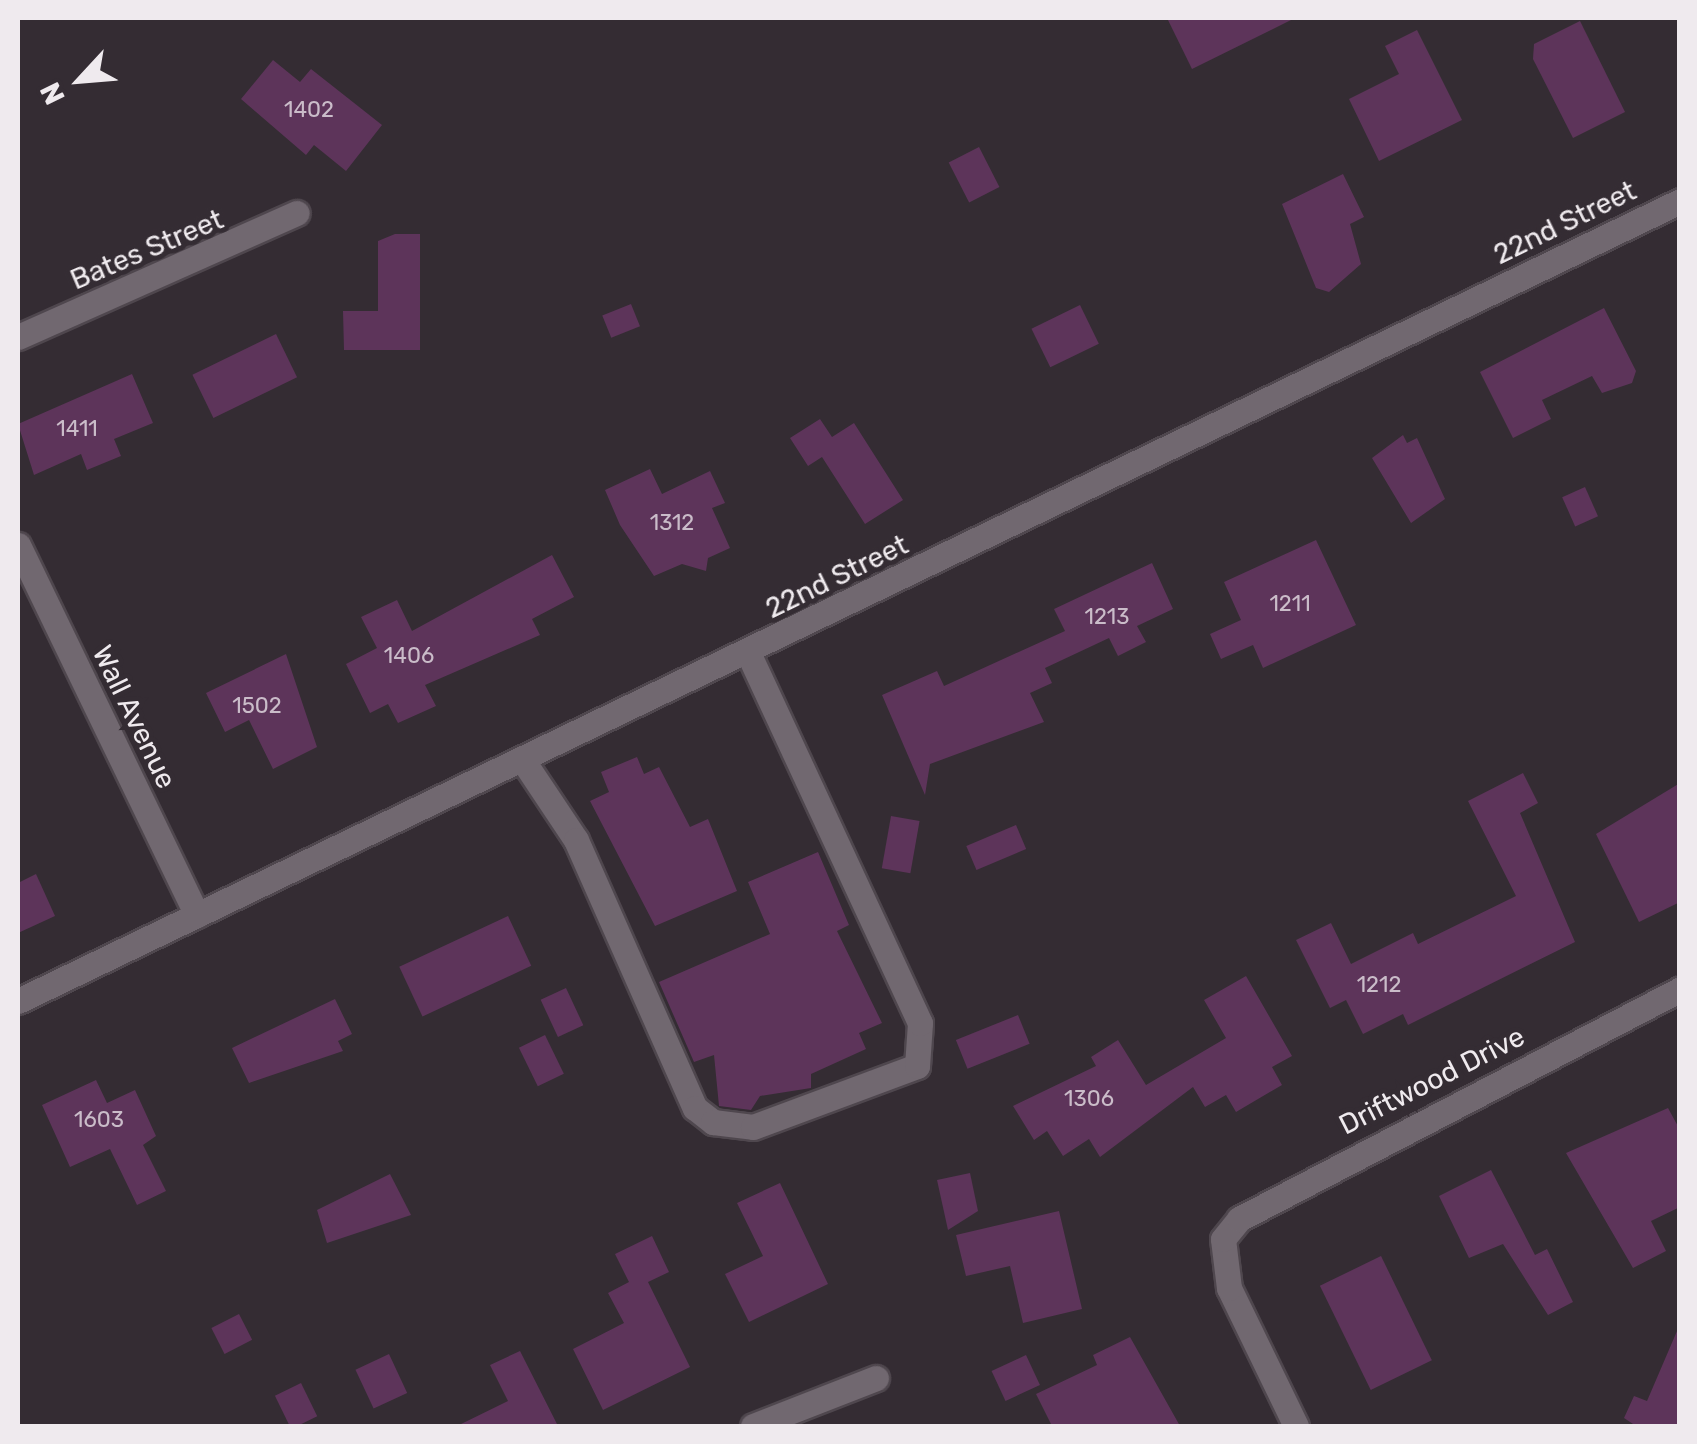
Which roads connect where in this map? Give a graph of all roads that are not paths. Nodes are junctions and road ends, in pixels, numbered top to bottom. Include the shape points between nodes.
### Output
1 (1680, 201) edge
2 (298, 212) dead end
3 (18, 337) edge
4 (18, 545) edge
5 (748, 653) junction
6 (522, 759) junction
7 (197, 915) junction
8 (1680, 990) edge
9 (18, 1001) edge
10 (876, 1378) dead end
11 (753, 1426) edge
12 (1296, 1426) edge

1 - 5 street, 22nd Street
2 - 3 street, Bates Street
4 - 7 street, Wall Avenue
5 - 6 street, 22nd Street
5 - 6 street via 920,1022 916,1066 754,1127 704,1115 662,1047 576,840
6 - 7 street, 22nd Street
7 - 9 street, 22nd Street
8 - 12 street, Driftwood Drive via 1258,1204 1223,1240 1228,1288
10 - 11 street

